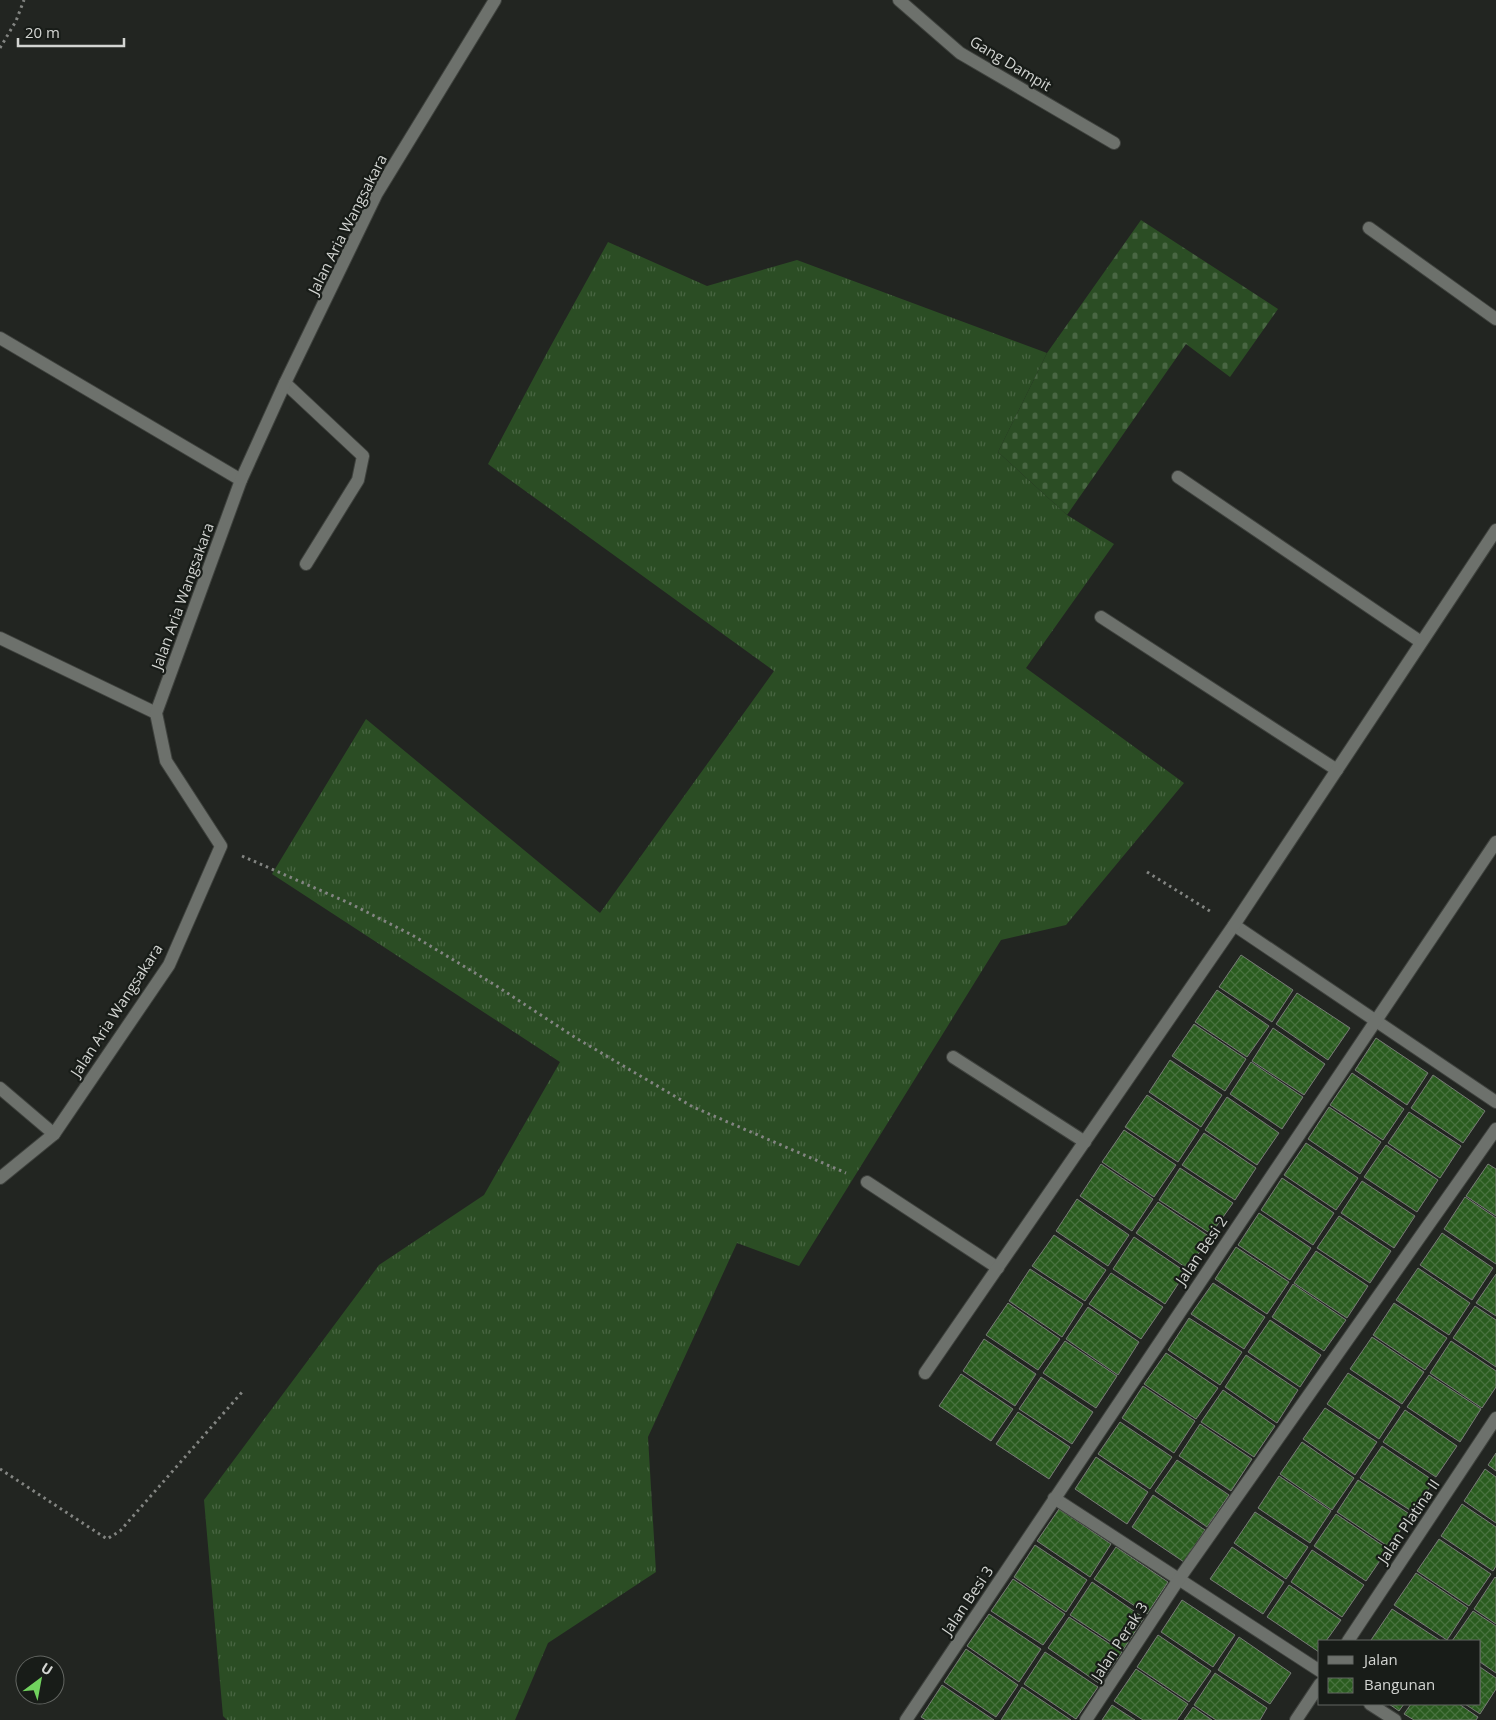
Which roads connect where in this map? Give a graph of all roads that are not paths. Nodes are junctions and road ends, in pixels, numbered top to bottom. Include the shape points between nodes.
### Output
1 (495, 0) edge
2 (899, 0) edge
3 (1114, 143) dead end
4 (1369, 228) dead end
5 (1496, 319) edge
6 (0, 338) edge
7 (285, 383) junction
8 (1178, 477) dead end
9 (241, 480) junction
10 (1496, 530) edge
11 (306, 564) dead end
12 (1101, 617) dead end
13 (0, 638) edge
14 (1421, 642) junction
15 (156, 713) junction
16 (1337, 770) junction
17 (1496, 842) edge
18 (1234, 925) junction
19 (1376, 1021) junction
20 (953, 1057) dead end
21 (0, 1088) edge
22 (1496, 1102) edge
23 (1496, 1129) edge
24 (54, 1134) junction
25 (1085, 1142) junction
26 (0, 1178) edge
27 (867, 1182) road end
28 (998, 1268) junction
29 (926, 1373) dead end
30 (1496, 1418) edge
31 (1054, 1498) junction
32 (1179, 1579) junction
33 (1349, 1640) edge
34 (1318, 1670) edge
35 (1318, 1687) edge
36 (1372, 1705) edge
37 (906, 1720) edge
38 (1086, 1720) edge
39 (1296, 1720) edge
40 (1395, 1720) edge

1 - 7 street, Jalan Aria Wangsakara via 378,193
2 - 3 street, Gang Dampit via 960,53
4 - 5 street
6 - 9 street
7 - 9 street, Jalan Aria Wangsakara
7 - 11 street via 363,456 358,480
8 - 14 street
9 - 15 street, Jalan Aria Wangsakara
10 - 14 street
12 - 16 street
13 - 15 street
14 - 16 street
15 - 24 street, Jalan Aria Wangsakara via 166,761 221,846 169,965
16 - 18 street
17 - 19 street, Jalan Besi 2
18 - 19 street
18 - 25 street
19 - 22 street
19 - 31 street, Jalan Besi 2
20 - 25 street
21 - 24 street
23 - 32 street, Jalan Perak 3
24 - 26 street, Jalan Aria Wangsakara
25 - 28 street
27 - 28 street
28 - 29 street
30 - 33 street, Jalan Platina II
31 - 32 street
31 - 37 street, Jalan Besi 3
32 - 34 street
32 - 38 street, Jalan Perak 3
35 - 39 street
36 - 40 street

